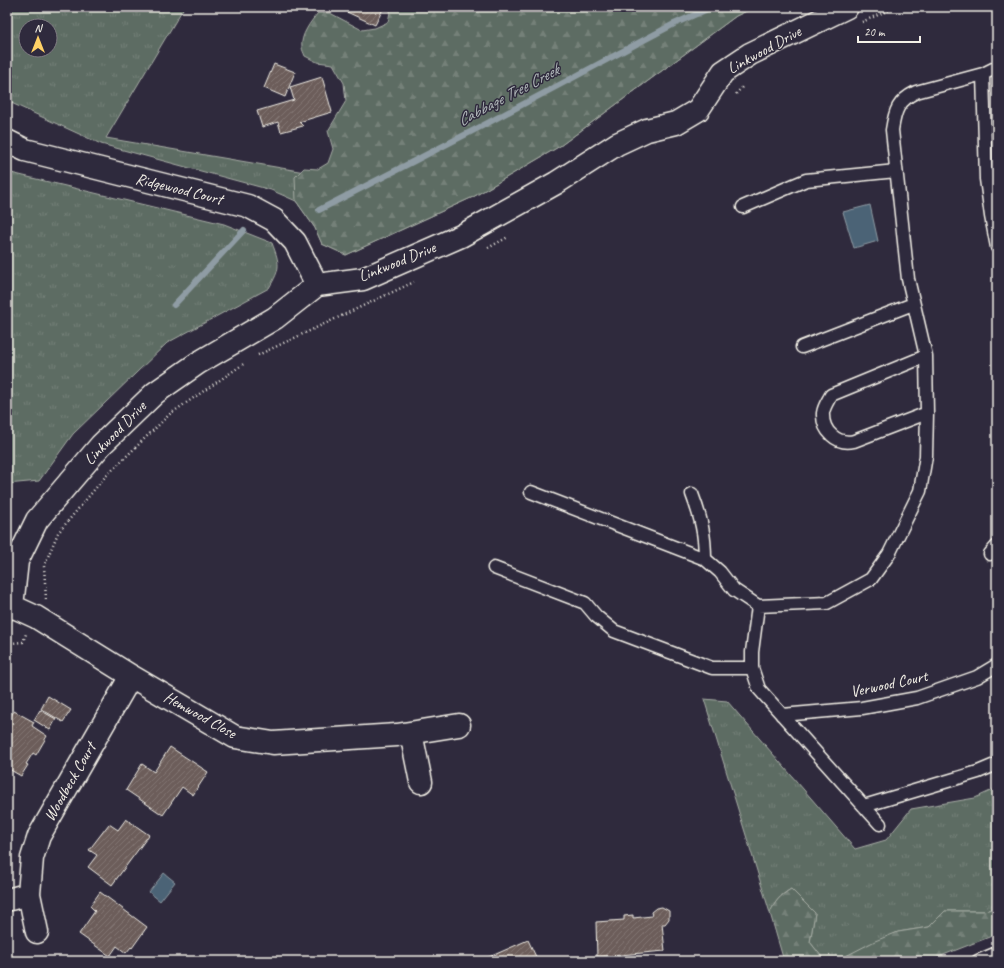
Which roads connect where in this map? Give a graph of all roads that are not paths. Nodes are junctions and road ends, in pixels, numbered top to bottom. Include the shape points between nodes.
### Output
1 (847, 7) edge
2 (997, 68) edge
3 (983, 74) junction
4 (7, 141) edge
5 (896, 171) junction
6 (743, 207) dead end
7 (997, 246) edge
8 (317, 285) junction
9 (913, 304) junction
10 (802, 347) dead end
11 (926, 356) junction
12 (927, 413) junction
13 (531, 492) dead end
14 (692, 494) dead end
15 (705, 560) junction
16 (494, 568) dead end
17 (758, 606) junction
18 (9, 608) edge
19 (997, 666) edge
20 (752, 668) junction
21 (131, 676) junction
22 (782, 715) junction
23 (459, 725) dead end
24 (411, 733) junction
25 (997, 764) edge
26 (420, 782) dead end
27 (864, 806) junction
28 (880, 824) dead end
29 (29, 894) junction
30 (7, 900) edge
31 (37, 932) dead end
32 (997, 953) edge
33 (978, 961) edge

1 - 8 street, Linkwood Drive via 750,54 723,72 698,110 676,123 647,130 618,144 556,183 461,236 363,279
2 - 3 lane
3 - 5 lane via 916,92 899,104 892,130
3 - 7 lane via 986,179
4 - 8 street, Ridgewood Court via 25,150 248,206 274,220 294,242
5 - 6 lane via 806,180
5 - 9 lane
8 - 18 street, Linkwood Drive via 275,318 198,363 155,392 101,444 37,520 17,561
9 - 10 lane
9 - 11 lane
11 - 12 lane
11 - 12 lane via 831,395 823,412 831,435 847,442
12 - 17 lane via 926,456 920,491 888,554 871,580 827,603
13 - 15 lane
14 - 15 lane via 700,514 705,539
15 - 17 lane via 720,572 734,590
16 - 20 lane via 585,603 614,631 712,668
17 - 20 lane
18 - 21 street, Hemwood Close via 36,617
19 - 22 lane, Verwood Court via 917,698 862,708
20 - 22 lane via 759,689
21 - 24 street, Hemwood Close via 235,737 273,743
21 - 29 street, Woodbeck Court via 39,836 32,858
22 - 27 lane
23 - 24 street, Hemwood Close
24 - 26 street
25 - 27 lane
27 - 28 lane
29 - 30 street
29 - 31 street, Woodbeck Court
32 - 33 lane

